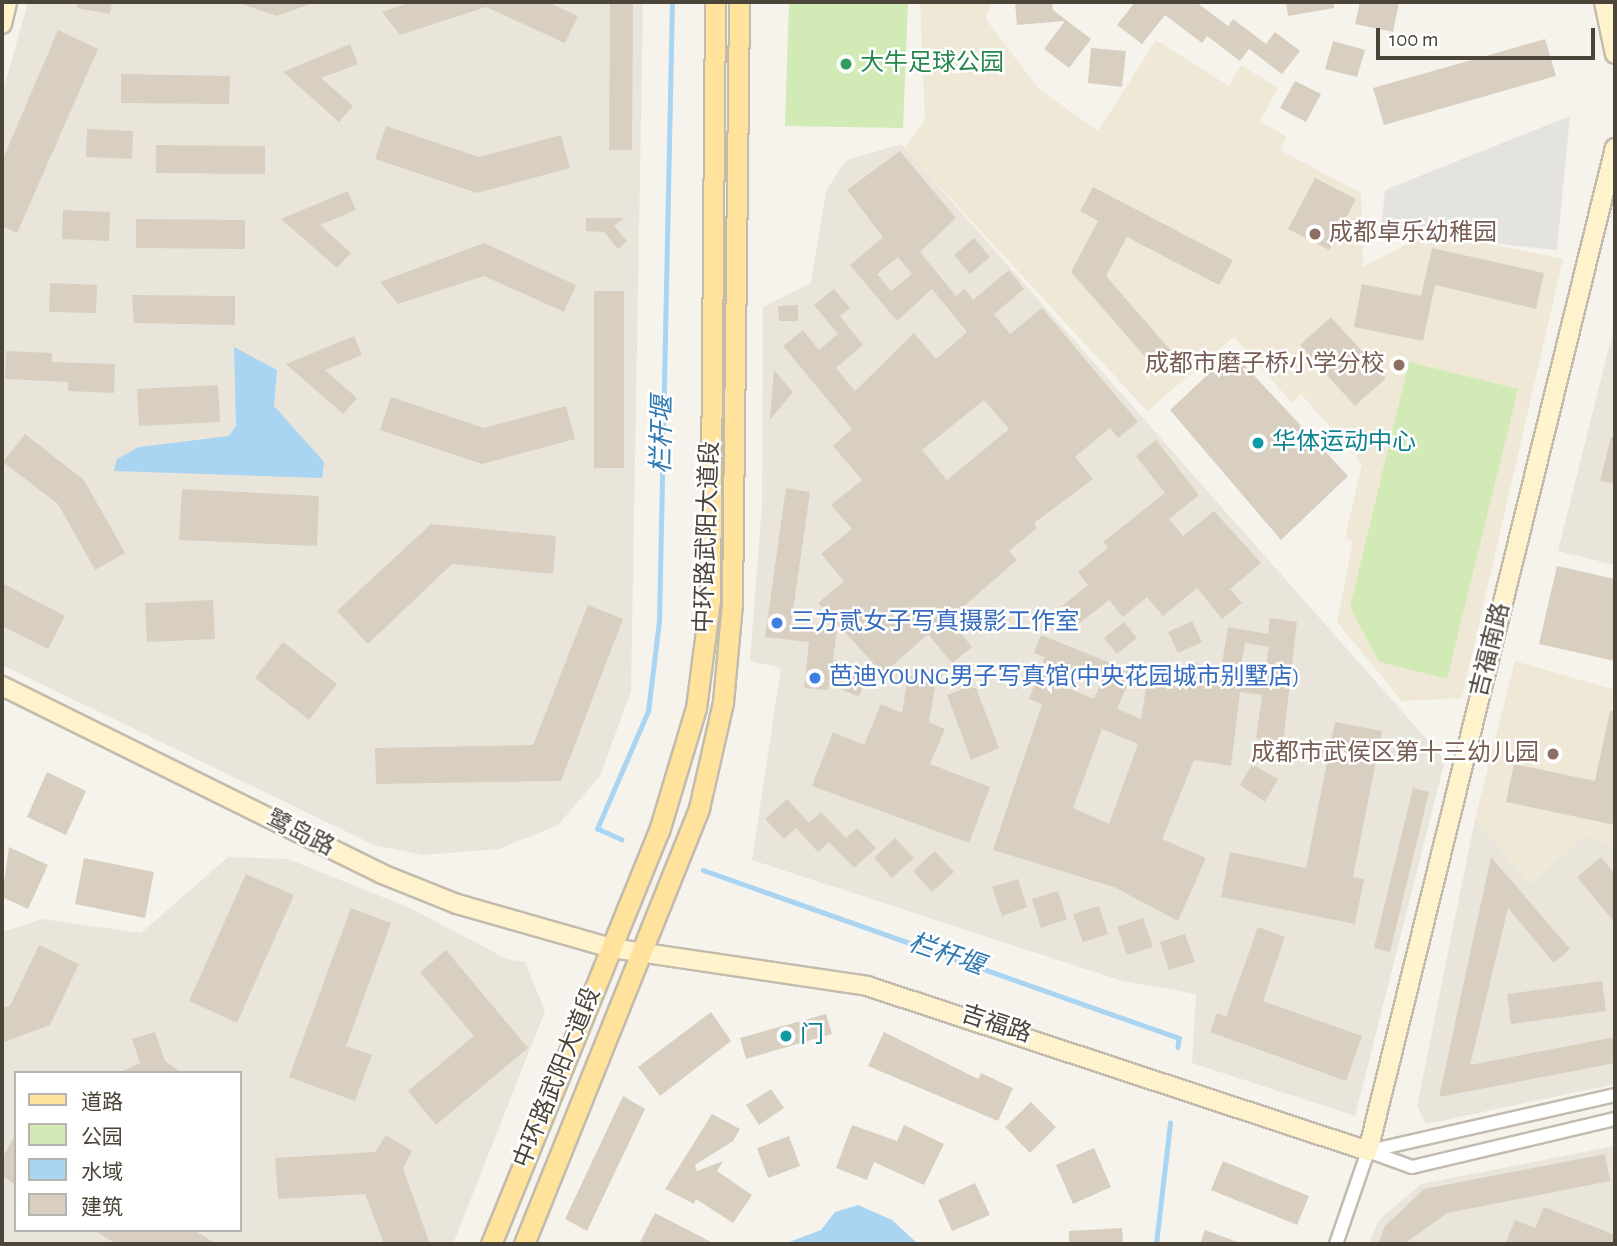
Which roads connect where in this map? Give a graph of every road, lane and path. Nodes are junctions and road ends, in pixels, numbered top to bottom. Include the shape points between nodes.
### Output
1 (7, 2) edge
2 (715, 2) edge
3 (739, 2) edge
4 (1604, 2) edge
5 (2, 24) edge
6 (1615, 54) edge
7 (1615, 148) edge
8 (2, 686) edge
9 (611, 948) junction
10 (642, 952) junction
11 (1615, 1095) edge
12 (1615, 1118) edge
13 (1368, 1151) junction
14 (492, 1244) edge
15 (524, 1244) edge
16 (1336, 1244) edge

1 - 5 street
2 - 9 main road, 中环路武阳大道段 via 710,600 696,708 677,779
3 - 10 main road, 中环路武阳大道段 via 732,604 723,702 699,808
4 - 6 street
7 - 13 street, 吉福南路
8 - 9 street, 鹭岛路 via 382,874 457,904
9 - 10 street, 吉福路
9 - 14 main road, 中环路武阳大道段
10 - 13 street, 吉福路 via 916,999
10 - 15 main road, 中环路武阳大道段
11 - 13 street
12 - 13 street via 1412,1167
13 - 16 street

